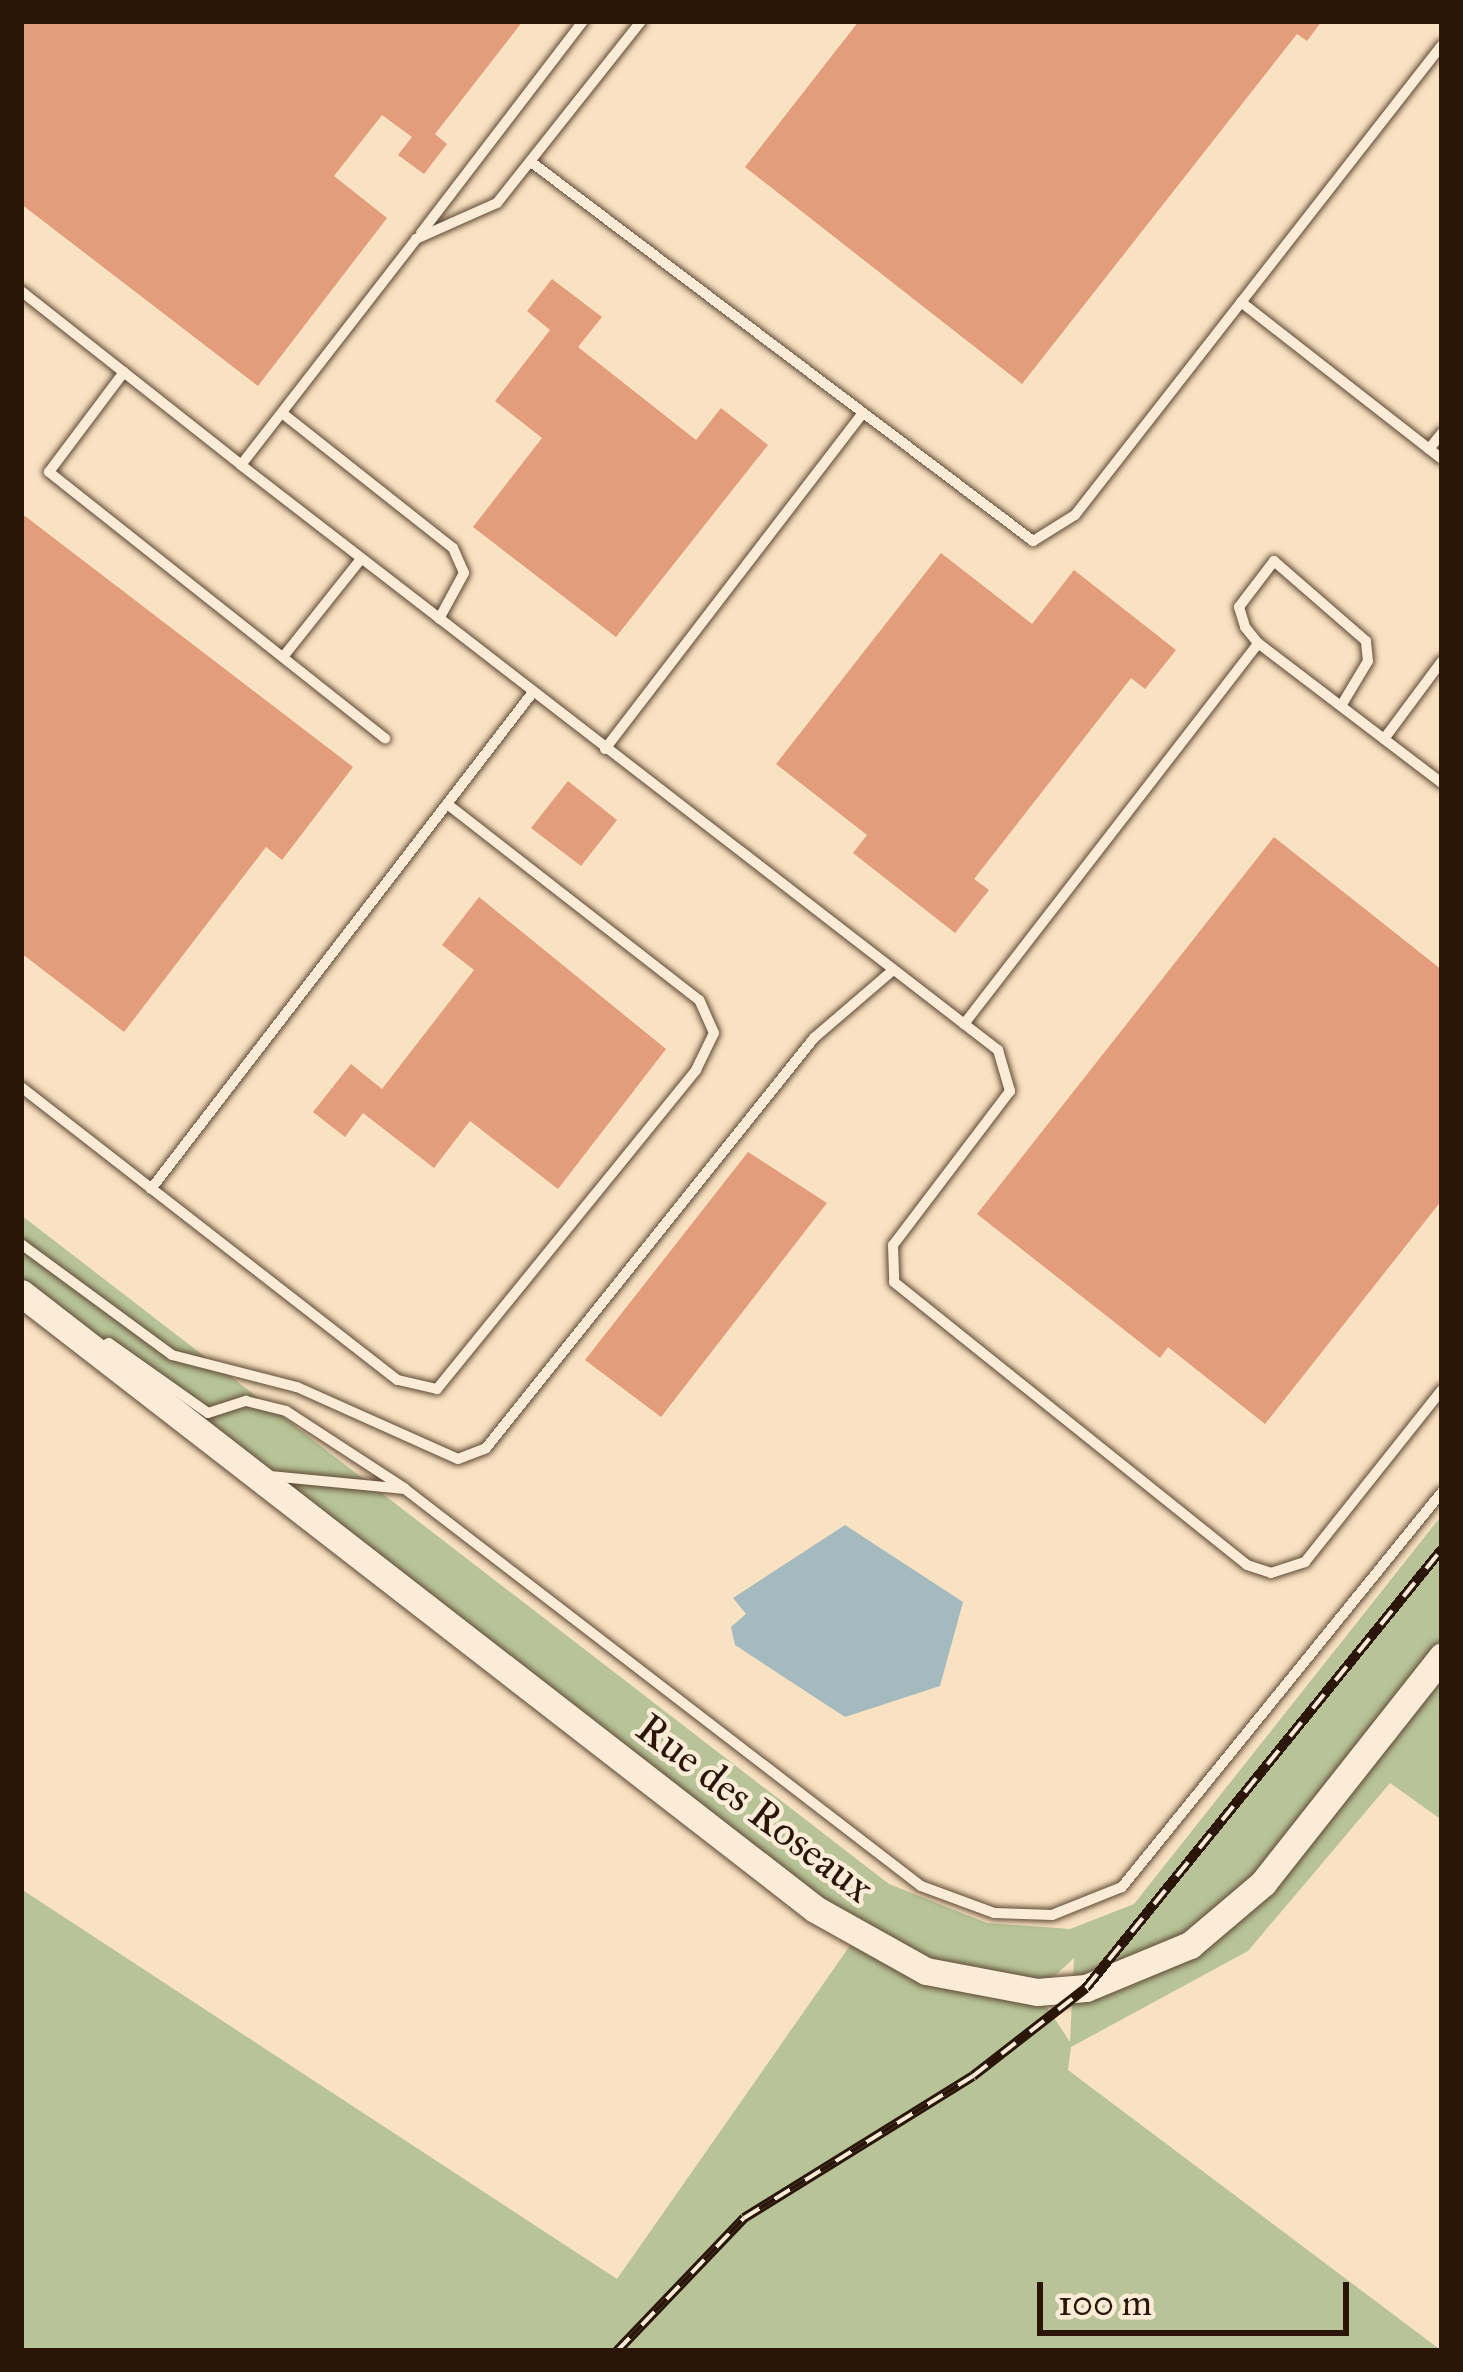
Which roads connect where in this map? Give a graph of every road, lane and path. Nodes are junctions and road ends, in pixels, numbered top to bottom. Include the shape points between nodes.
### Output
1 (583, 21) edge
2 (640, 21) edge
3 (1442, 45) edge
4 (531, 162) junction
5 (416, 238) junction
6 (21, 291) edge
7 (1241, 302) junction
8 (124, 372) junction
9 (282, 413) junction
10 (860, 417) junction
11 (1442, 433) edge
12 (1430, 449) junction
13 (1442, 459) edge
14 (241, 466) junction
15 (361, 559) junction
16 (439, 619) junction
17 (1258, 643) junction
18 (283, 657) junction
19 (1442, 661) edge
20 (533, 692) junction
21 (1341, 706) junction
22 (385, 738) dead end
23 (1384, 739) junction
24 (605, 748) junction
25 (1442, 783) edge
26 (448, 804) junction
27 (893, 970) junction
28 (964, 1024) junction
29 (21, 1088) edge
30 (151, 1189) junction
31 (21, 1244) edge
32 (21, 1294) edge
33 (94, 1350) junction
34 (1442, 1390) edge
35 (256, 1476) junction
36 (404, 1489) junction
37 (1442, 1492) edge
38 (1442, 1656) edge

1 - 5 lane
2 - 4 lane
3 - 7 lane
4 - 5 lane via 496,203
4 - 10 lane
5 - 9 lane
6 - 8 lane
7 - 10 lane via 1048,539 1006,531
7 - 12 lane
8 - 14 lane
8 - 18 lane via 49,472
9 - 14 lane
9 - 16 lane via 453,548 464,573
10 - 24 lane
11 - 12 lane
12 - 13 lane
14 - 15 lane
15 - 16 lane
15 - 18 lane
16 - 20 lane
17 - 21 lane
17 - 21 lane via 1239,607 1274,561 1366,641 1368,662
17 - 28 lane
18 - 22 lane
19 - 23 lane
20 - 24 lane
20 - 26 lane
21 - 23 lane
23 - 25 lane
24 - 27 lane
26 - 30 lane
26 - 30 lane via 699,1000 714,1034 696,1070 437,1389 398,1380
27 - 28 lane
27 - 31 lane via 814,1038 486,1448 458,1459 297,1388 172,1355
28 - 34 lane via 1005,1059 1010,1091 893,1246 894,1282 1247,1565 1270,1573 1305,1562
29 - 30 lane
32 - 33 street, Rue des Roseaux
33 - 35 street, Rue des Roseaux
33 - 36 lane via 109,1342 208,1413 246,1401 286,1411 389,1468
35 - 36 lane
35 - 38 street, Rue des Roseaux via 815,1910 911,1965 993,1987 1086,1988 1228,1917
36 - 37 lane via 921,1886 994,1913 1052,1915 1123,1887

